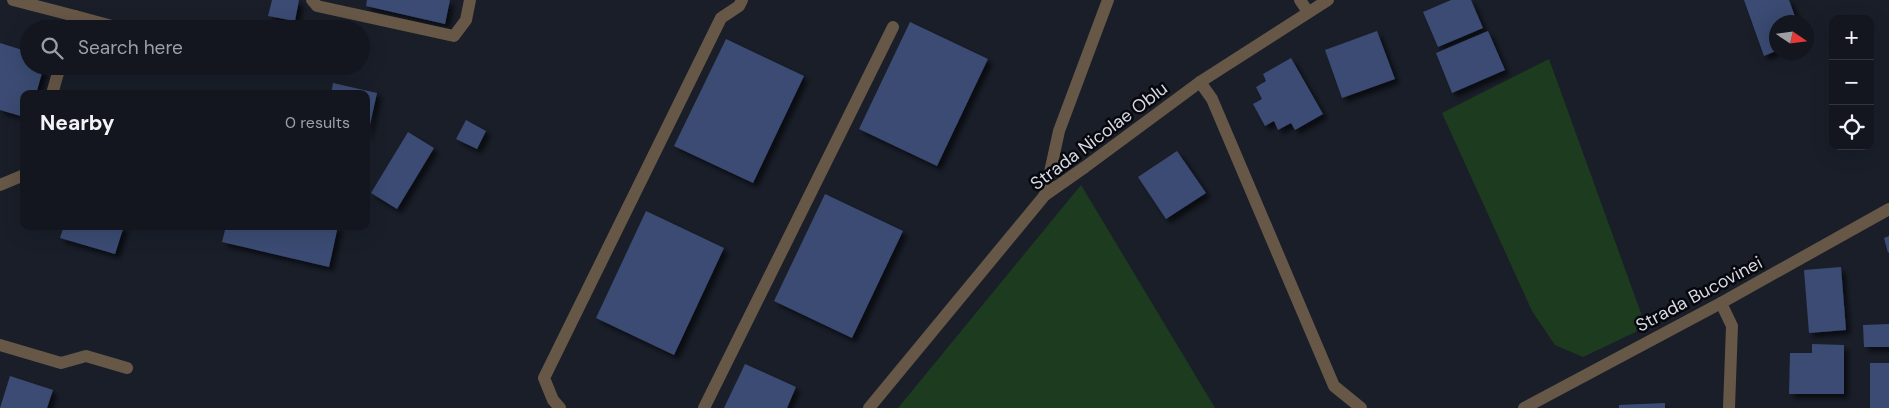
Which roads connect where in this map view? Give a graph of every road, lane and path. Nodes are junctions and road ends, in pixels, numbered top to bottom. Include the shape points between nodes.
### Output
1 (13, 0) edge
2 (312, 0) edge
3 (470, 0) edge
4 (742, 0) edge
5 (1108, 0) edge
6 (1300, 0) edge
7 (1328, 0) edge
8 (1308, 12) junction
9 (75, 16) junction
10 (74, 20) edge
11 (90, 20) edge
12 (893, 27) dead end
13 (57, 75) edge
14 (1200, 82) junction
15 (53, 90) edge
16 (20, 177) edge
17 (0, 185) edge
18 (1044, 194) junction
19 (1889, 209) edge
20 (1721, 303) junction
21 (0, 345) edge
22 (128, 368) dead end
23 (560, 408) edge
24 (704, 408) edge
25 (869, 408) edge
26 (1362, 408) edge
27 (1524, 408) edge
28 (1729, 408) edge

1 - 9 street
2 - 3 street via 317,6 454,36 466,20
4 - 23 street via 739,6 721,18 544,378
5 - 18 street via 1059,131
6 - 8 street
7 - 8 street, Strada Nicolae Oblu
8 - 14 street, Strada Nicolae Oblu
9 - 10 street
9 - 11 street
12 - 24 street
13 - 15 street
14 - 18 street, Strada Nicolae Oblu
14 - 26 street via 1212,99 1334,386
16 - 17 street
18 - 25 street, Strada Nicolae Oblu
19 - 20 street, Strada Bucovinei
20 - 27 street, Strada Bucovinei
20 - 28 street via 1732,326
21 - 22 street via 61,363 86,356

